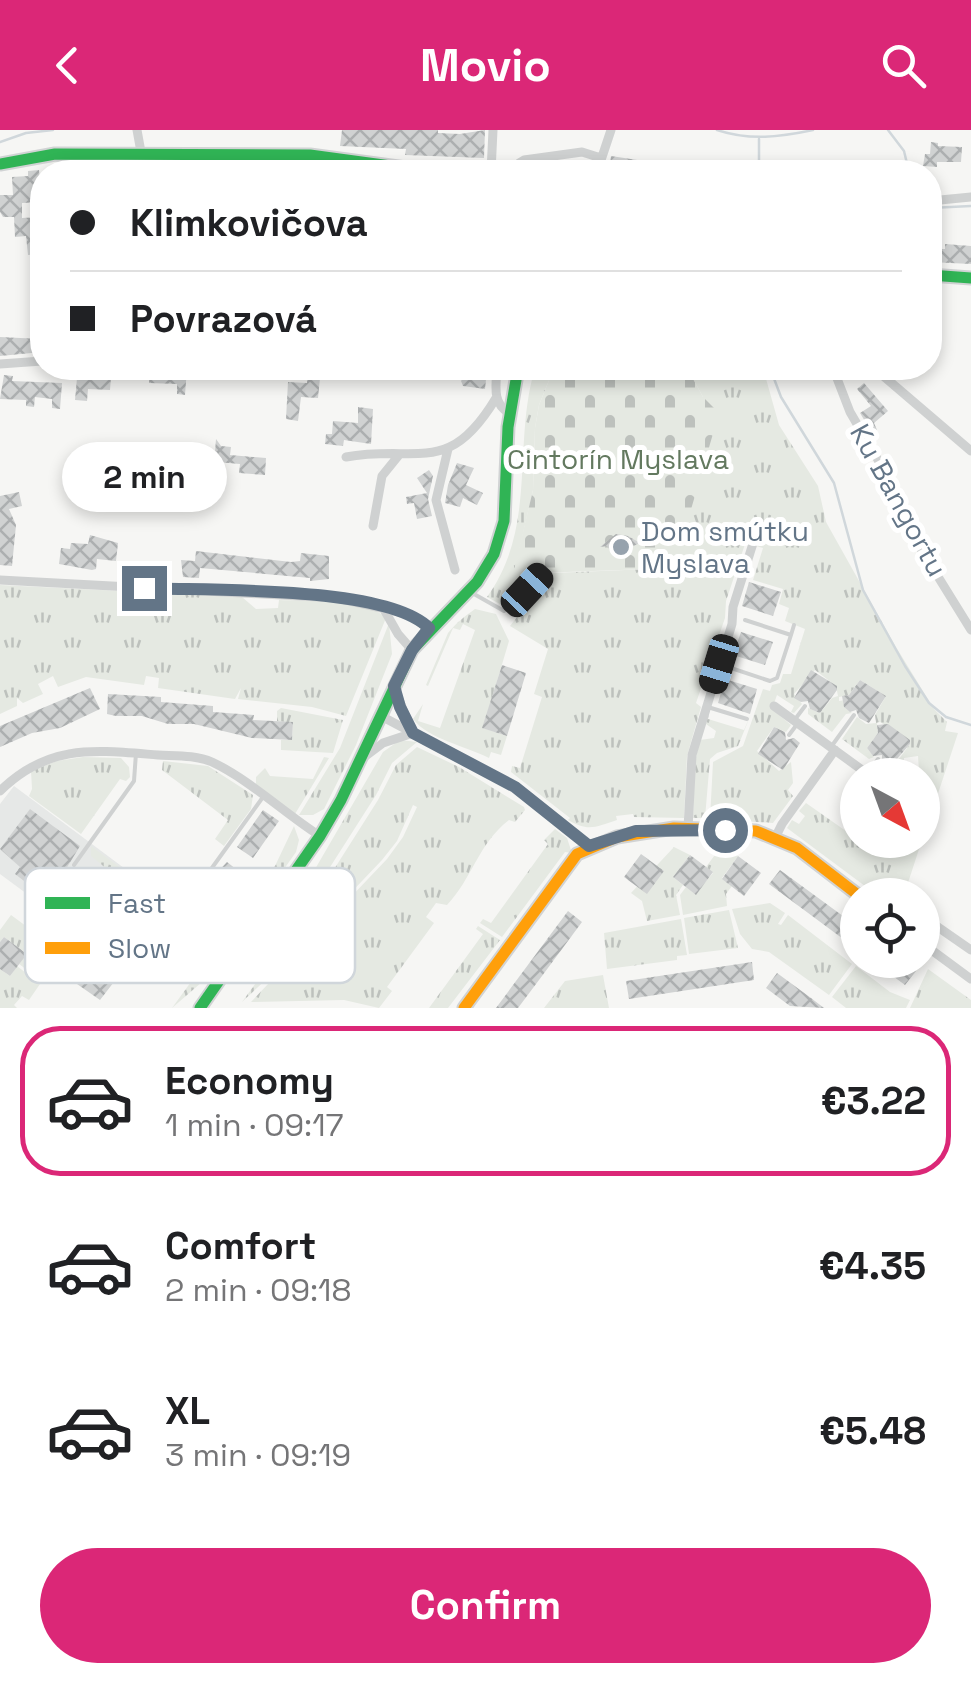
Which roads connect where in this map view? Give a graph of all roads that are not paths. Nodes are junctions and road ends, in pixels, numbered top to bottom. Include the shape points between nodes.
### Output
1 (493, 130) edge
2 (612, 130) edge
3 (137, 132) edge
4 (141, 152) junction
5 (601, 158) joint
6 (347, 160) edge
7 (492, 160) edge
8 (524, 160) edge
9 (0, 164) edge
10 (971, 197) edge
11 (942, 199) edge
12 (942, 275) edge
13 (971, 278) edge
14 (30, 361) edge
15 (0, 364) edge
16 (497, 380) edge
17 (516, 380) edge
18 (838, 380) edge
19 (888, 380) edge
20 (496, 398) junction
21 (509, 413) junction
22 (448, 449) junction
23 (971, 450) edge
24 (399, 455) junction
25 (346, 458) dead end
26 (373, 526) dead end
27 (755, 538) dead end
28 (454, 570) dead end
29 (543, 573) dead end
30 (0, 580) edge
31 (470, 591) junction
32 (382, 606) junction
33 (745, 620) dead end
34 (794, 625) dead end
35 (429, 628) junction
36 (971, 630) edge
37 (791, 635) junction
38 (412, 650) junction
39 (719, 664) junction
40 (394, 686) junction
41 (706, 706) junction
42 (774, 706) dead end
43 (805, 706) dead end
44 (854, 715) dead end
45 (380, 716) junction
46 (747, 719) dead end
47 (796, 722) junction
48 (413, 733) junction
49 (789, 735) dead end
50 (833, 749) junction
51 (136, 754) junction
52 (846, 758) edge
53 (360, 760) junction
54 (0, 791) edge
55 (263, 797) junction
56 (688, 828) junction
57 (320, 836) junction
58 (776, 836) junction
59 (589, 846) junction
60 (74, 865) dead end
61 (211, 868) edge
62 (298, 868) edge
63 (840, 882) edge
64 (940, 928) edge
65 (950, 935) junction
66 (940, 946) edge
67 (971, 950) edge
68 (940, 956) edge
69 (971, 979) edge
70 (217, 983) edge
71 (200, 1008) edge
72 (464, 1008) edge

1 - 7 street
2 - 5 street
3 - 4 street
4 - 6 street
4 - 9 street via 55,154
5 - 8 street via 582,152
10 - 11 street
12 - 13 street
14 - 15 street
16 - 20 street
17 - 21 street
18 - 36 street, Ku Bangortu via 919,546
19 - 23 street
20 - 21 street
20 - 22 street via 472,431
21 - 31 street via 505,521
22 - 24 street
22 - 28 street via 436,500
24 - 25 street
24 - 26 street via 382,476
27 - 39 street
29 - 31 lane via 504,611
30 - 32 street
31 - 35 street
32 - 35 street
32 - 38 street
33 - 37 lane
34 - 37 lane
35 - 38 street
37 - 39 lane via 776,680
38 - 40 street
39 - 41 street
40 - 45 street
40 - 48 street
41 - 46 lane
41 - 56 street via 692,755
42 - 47 street
43 - 47 lane
44 - 50 lane
45 - 48 street
45 - 53 street
47 - 49 lane
47 - 50 street
48 - 53 street via 384,742
48 - 59 street via 515,787
50 - 52 street
50 - 58 street
51 - 54 street via 58,755 26,768
51 - 55 street via 203,759
51 - 60 lane via 134,781
53 - 57 street
55 - 57 street
55 - 61 lane
56 - 58 street
56 - 59 street via 636,831
57 - 62 street
58 - 63 street
59 - 72 street
64 - 65 street
65 - 66 street
65 - 67 street
68 - 69 street
70 - 71 street

